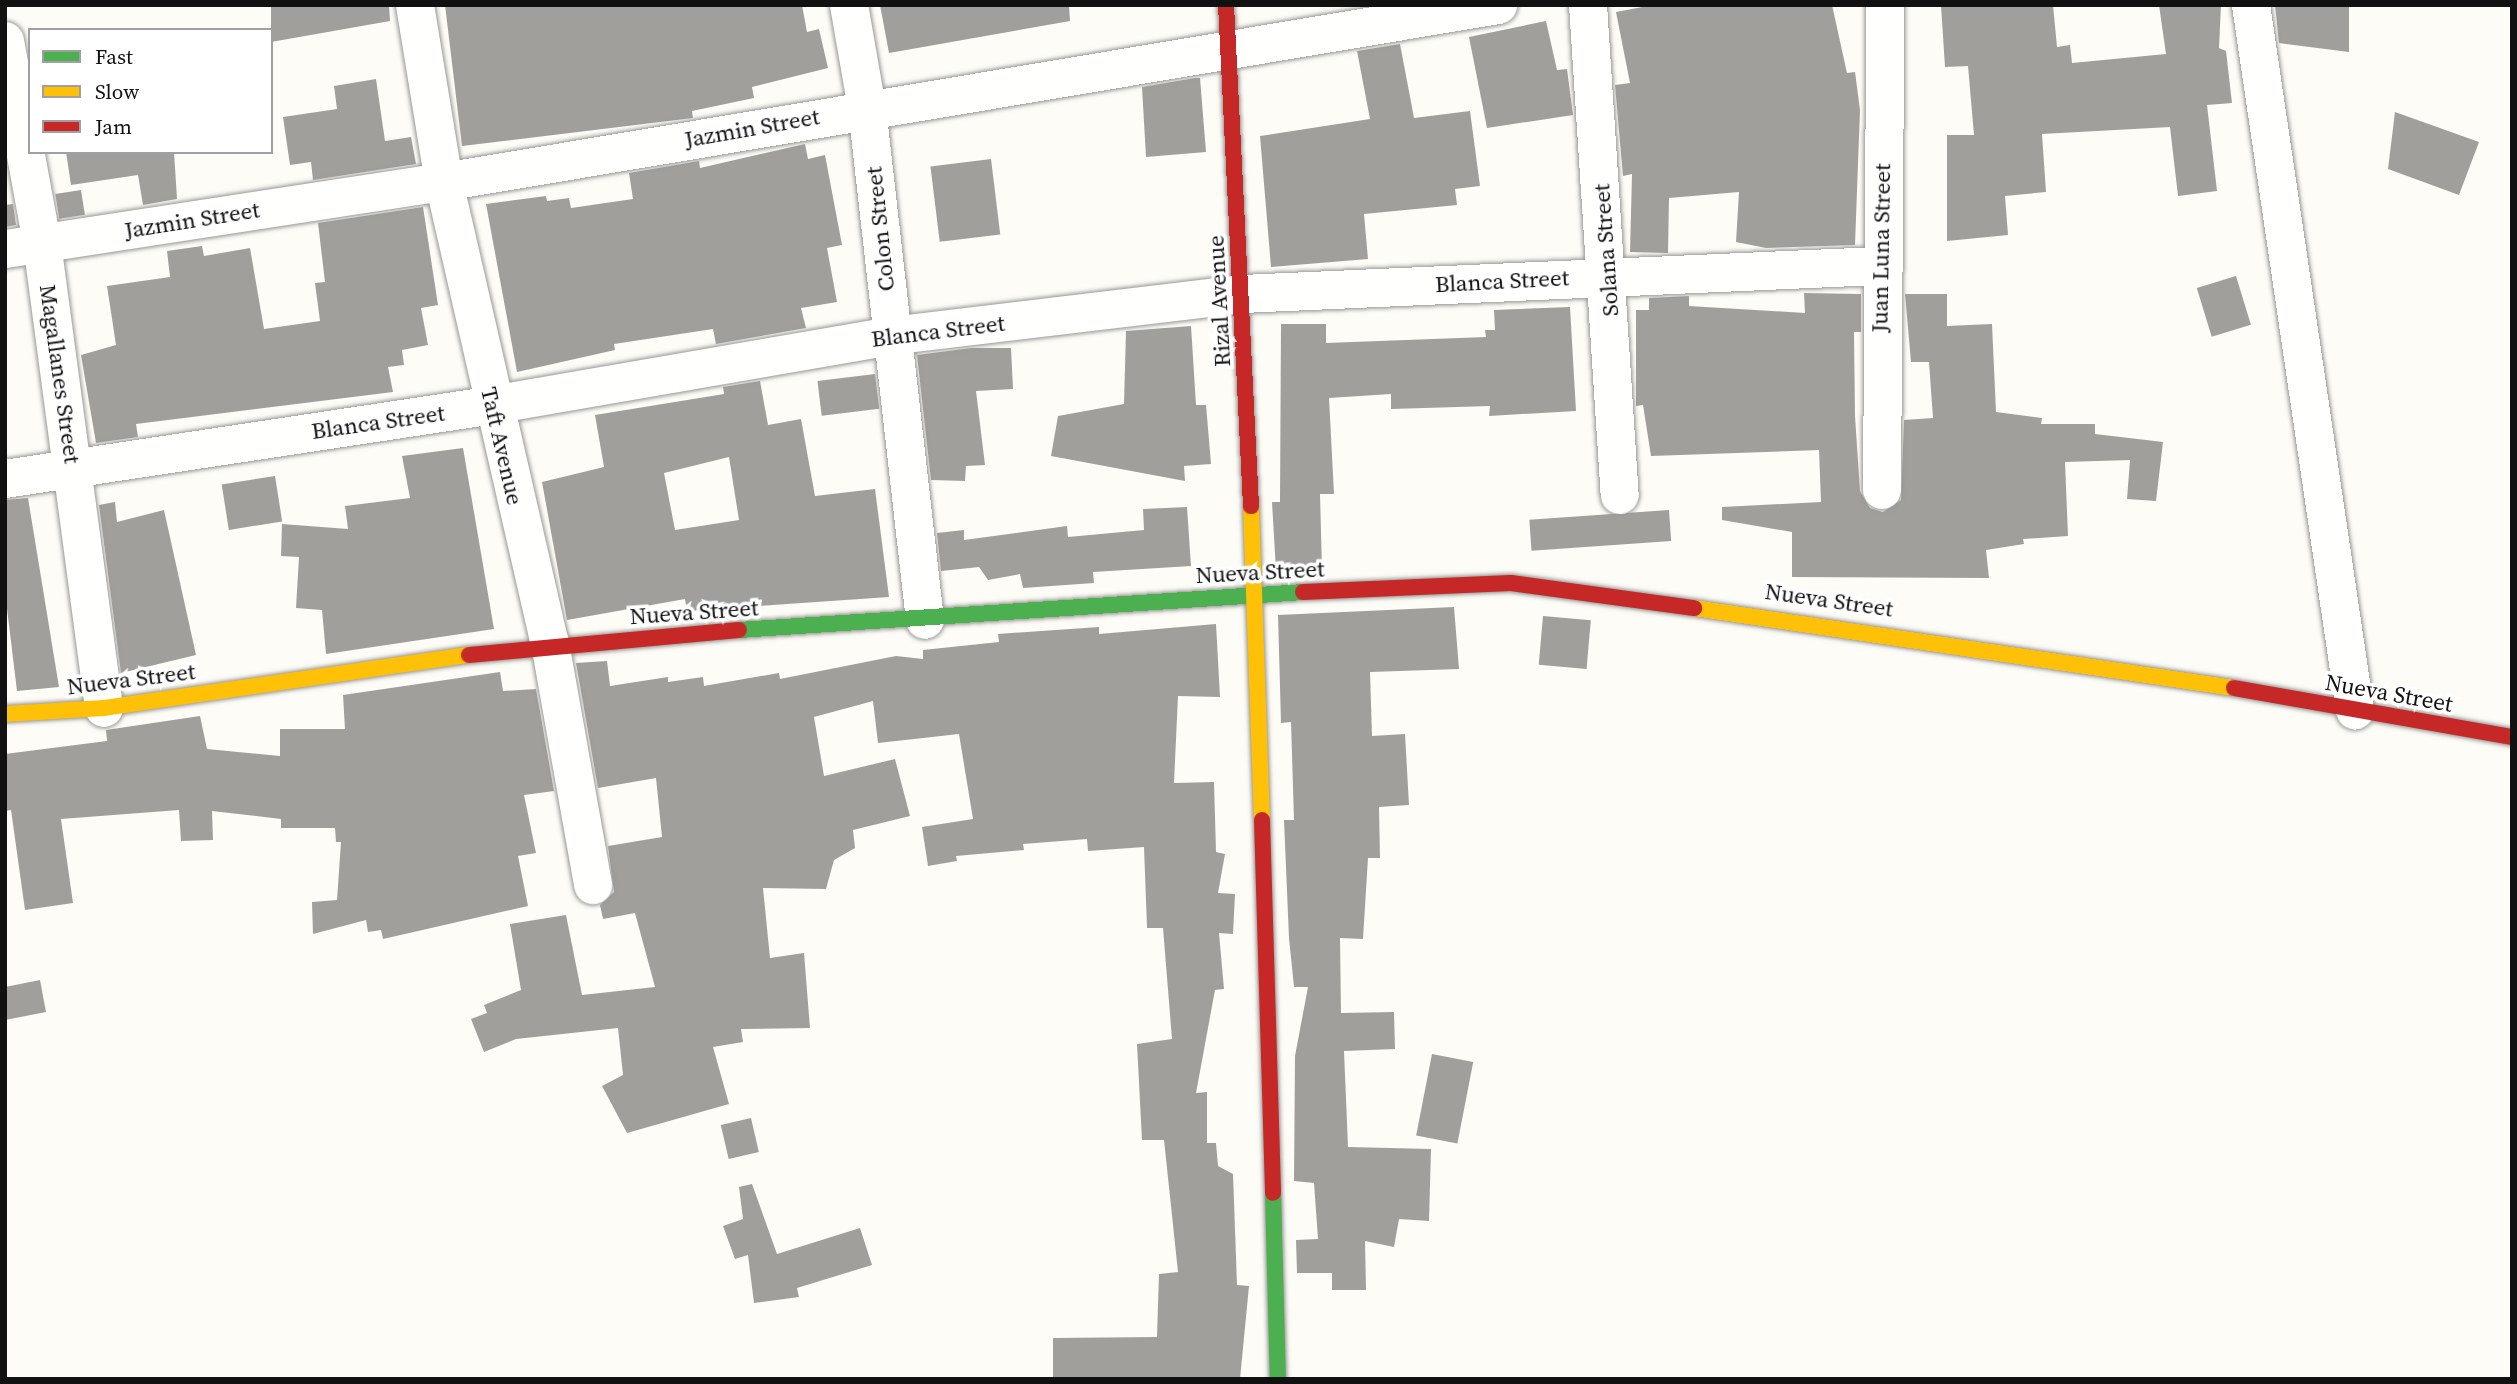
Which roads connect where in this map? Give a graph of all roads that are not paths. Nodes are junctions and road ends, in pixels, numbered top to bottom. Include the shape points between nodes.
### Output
1 (415, 5) edge
2 (849, 5) edge
3 (1226, 5) edge
4 (1498, 5) edge
5 (1588, 5) edge
6 (1885, 5) edge
7 (2251, 5) edge
8 (5, 41) edge
9 (1226, 48) junction
10 (867, 108) junction
11 (443, 182) junction
12 (23, 246) edge
13 (1879, 266) junction
14 (1608, 276) junction
15 (1242, 294) junction
16 (890, 336) junction
17 (492, 405) junction
18 (74, 467) junction
19 (5, 479) edge
20 (1882, 491) dead end
21 (1620, 495) dead end
22 (1255, 594) junction
23 (925, 620) junction
24 (550, 643) junction
25 (104, 708) junction
26 (2356, 710) junction
27 (5, 713) edge
28 (2512, 737) edge
29 (593, 885) dead end
30 (1278, 1379) edge

1 - 11 street, Taft Avenue
2 - 10 street, Colon Street
3 - 9 street, Rizal Avenue
4 - 9 street, Jazmin Street
5 - 14 street, Solana Street
6 - 13 street, Juan Luna Street
7 - 26 street
8 - 12 street, Magallanes Street
9 - 10 street, Jazmin Street
9 - 15 street, Rizal Avenue
10 - 11 street, Jazmin Street
10 - 16 street, Colon Street
11 - 12 street, Jazmin Street
11 - 17 street, Taft Avenue
12 - 18 street, Magallanes Street
13 - 14 street, Blanca Street
13 - 20 street, Juan Luna Street
14 - 15 street, Blanca Street
14 - 21 street, Solana Street
15 - 16 street, Blanca Street
15 - 22 street, Rizal Avenue
16 - 17 street, Blanca Street
16 - 23 street, Colon Street
17 - 18 street, Blanca Street
17 - 24 street, Taft Avenue
18 - 19 street, Blanca Street
18 - 25 street, Magallanes Street
22 - 23 street, Nueva Street
22 - 26 street, Nueva Street via 1511,583 2017,651
22 - 30 street, Rizal Avenue
23 - 24 street, Nueva Street
24 - 25 street, Nueva Street
24 - 29 street, Taft Avenue
25 - 27 street, Nueva Street
26 - 28 street, Nueva Street

